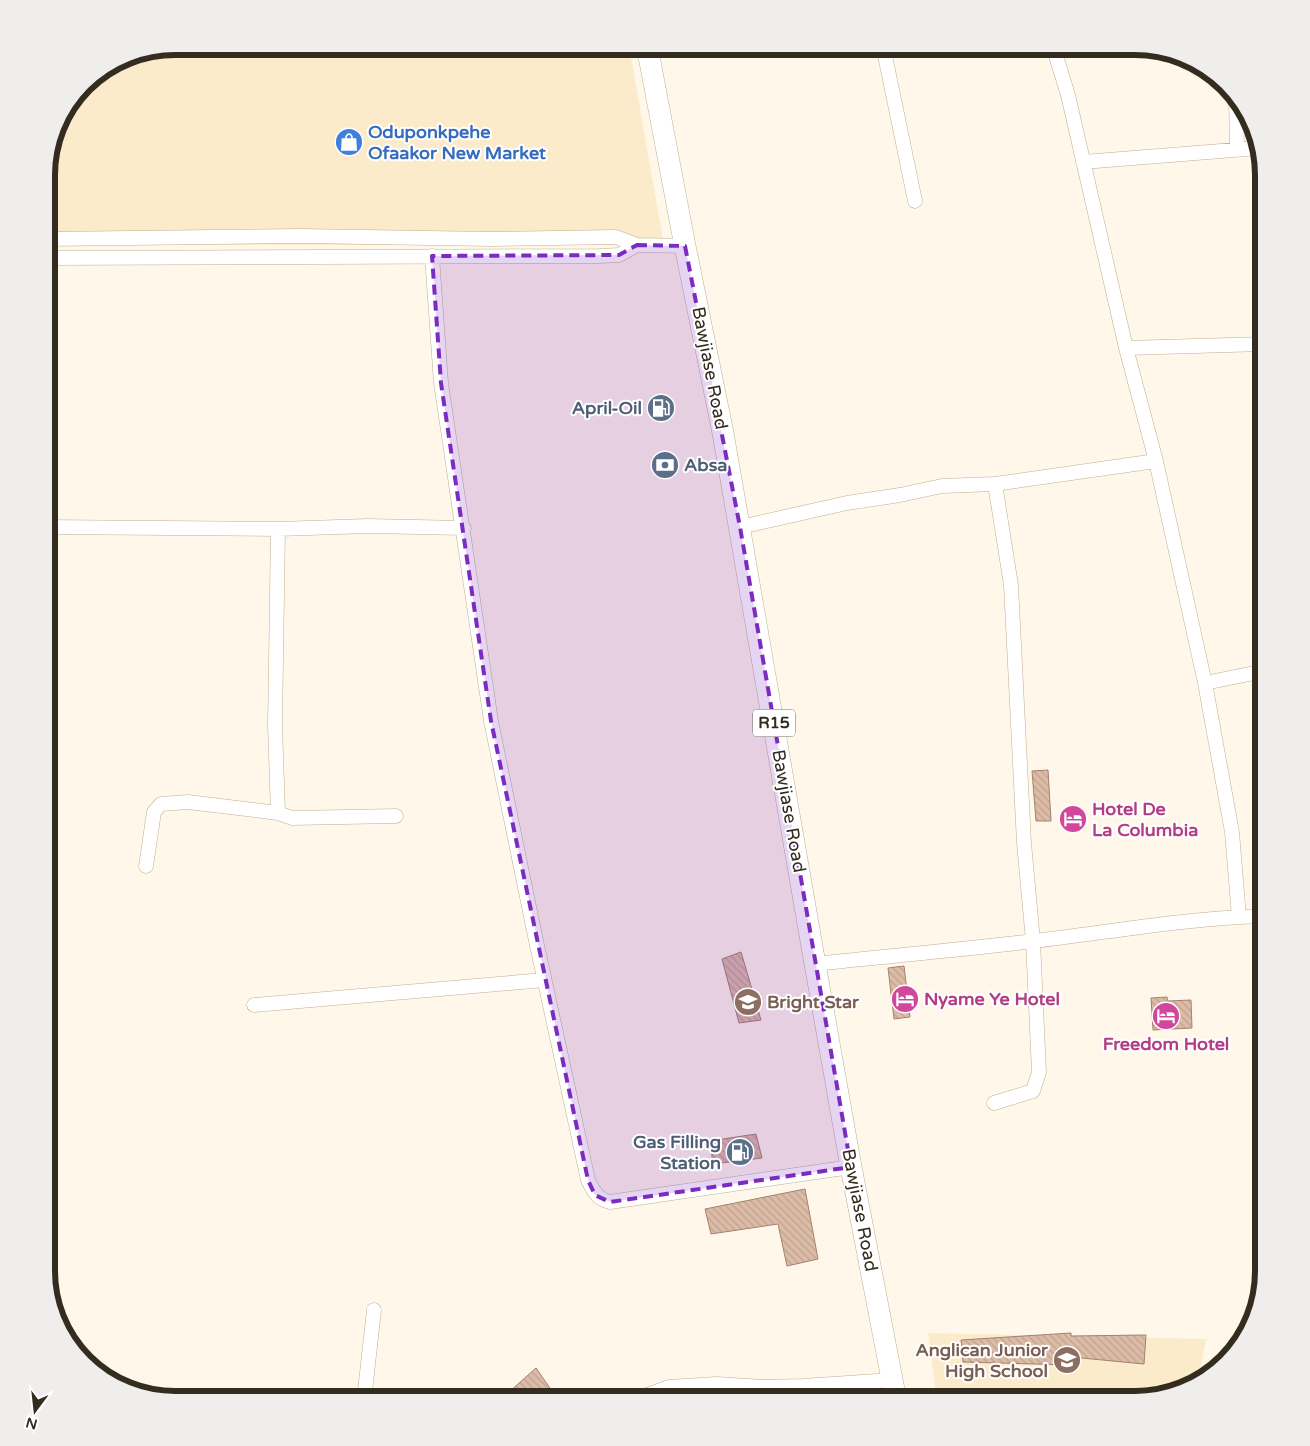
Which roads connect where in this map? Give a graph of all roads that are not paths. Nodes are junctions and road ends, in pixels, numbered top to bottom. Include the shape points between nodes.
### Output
1 (649, 55) edge
2 (885, 55) edge
3 (1056, 55) edge
4 (1236, 111) edge
5 (1252, 149) edge
6 (1237, 150) junction
7 (1083, 162) junction
8 (915, 201) dead end
9 (55, 239) edge
10 (637, 245) junction
11 (685, 246) junction
12 (432, 256) junction
13 (55, 258) edge
14 (1255, 344) edge
15 (1126, 348) junction
16 (1156, 461) junction
17 (995, 484) junction
18 (55, 527) edge
19 (740, 527) junction
20 (464, 528) junction
21 (278, 529) junction
22 (1255, 673) edge
23 (1205, 683) junction
24 (278, 813) junction
25 (396, 816) dead end
26 (146, 866) dead end
27 (1255, 916) edge
28 (1238, 917) junction
29 (1033, 941) junction
30 (815, 964) junction
31 (544, 980) junction
32 (254, 1005) dead end
33 (994, 1103) dead end
34 (851, 1167) junction
35 (374, 1310) dead end
36 (894, 1390) edge
37 (365, 1391) edge
38 (658, 1391) edge

1 - 11 main road, Bawjiase Road / R15
2 - 8 street
3 - 7 street
4 - 6 street
5 - 6 street
6 - 7 street
7 - 15 street
9 - 10 street via 616,237
10 - 11 street
10 - 12 street via 619,255
11 - 19 main road, Bawjiase Road / R15
12 - 13 street
12 - 20 street via 441,383
14 - 15 street
15 - 16 street
16 - 17 street
16 - 23 street
17 - 19 street via 942,486
17 - 29 street via 1011,585 1024,842
18 - 21 street
19 - 30 main road, Bawjiase Road / R15
20 - 21 street via 368,526
20 - 31 street via 492,721
21 - 24 street via 275,725
22 - 23 street
23 - 28 street via 1232,832
24 - 25 street via 292,818
24 - 26 street via 188,802 161,804 154,812
27 - 28 street
28 - 29 street
29 - 30 street
29 - 33 street via 1037,1083 1033,1091
30 - 34 main road, Bawjiase Road / R15
31 - 32 street
31 - 34 street via 588,1180 595,1195 602,1200 610,1202
34 - 36 main road, Bawjiase Road / R15
35 - 37 street
36 - 38 street via 717,1384 669,1387

